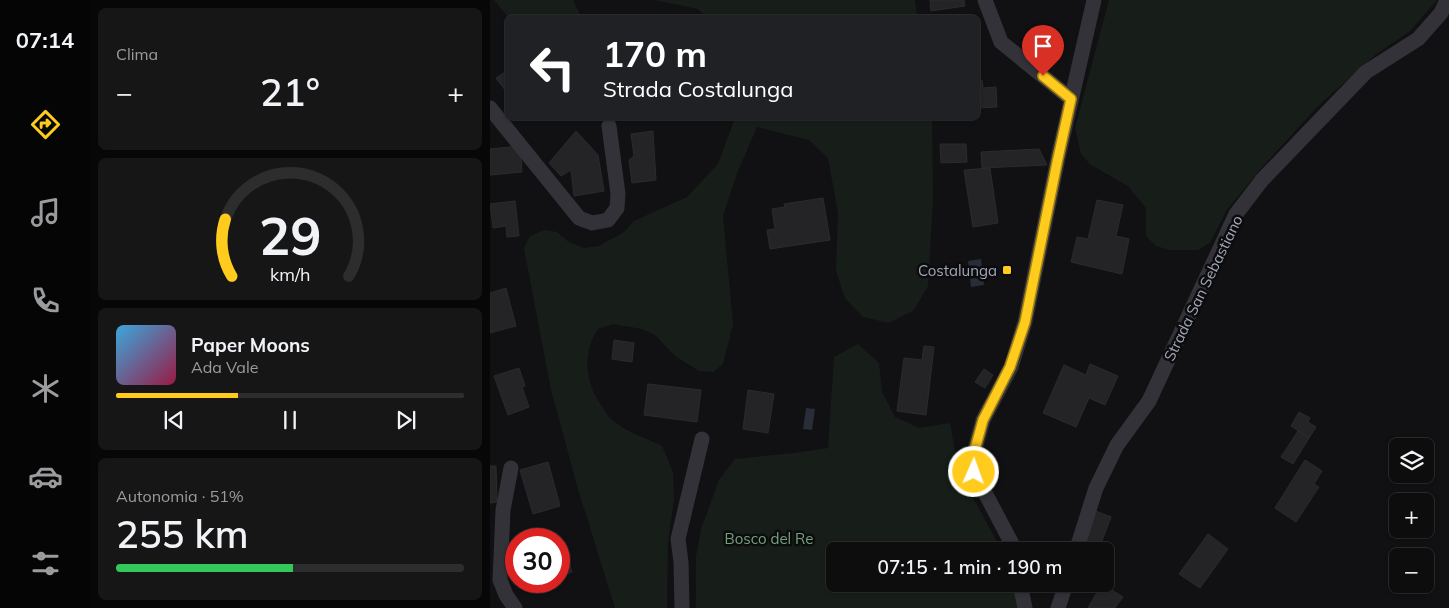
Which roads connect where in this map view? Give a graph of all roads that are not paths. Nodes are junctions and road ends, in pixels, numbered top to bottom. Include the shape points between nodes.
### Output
1 (985, 0) edge
2 (1094, 0) edge
3 (1447, 0) edge
4 (1071, 99) junction
5 (490, 108) edge
6 (609, 126) dead end
7 (702, 439) dead end
8 (512, 468) dead end
9 (1011, 542) edge
10 (1079, 542) edge
11 (1022, 592) edge
12 (1063, 592) edge
13 (515, 608) edge
14 (682, 608) edge
15 (1025, 608) edge
16 (1058, 608) edge

1 - 4 street via 1001,42
2 - 4 street
3 - 10 street, Strada San Sebastiano via 1418,39 1366,72 1262,180 1236,214 1149,401 1117,445 1096,488
4 - 9 street via 1025,322 1010,367 983,420 975,449 974,472
5 - 6 street via 579,218 592,223 608,220 616,208 618,194
7 - 14 street via 678,539
8 - 13 street via 503,510 500,580
11 - 15 street
12 - 16 street

